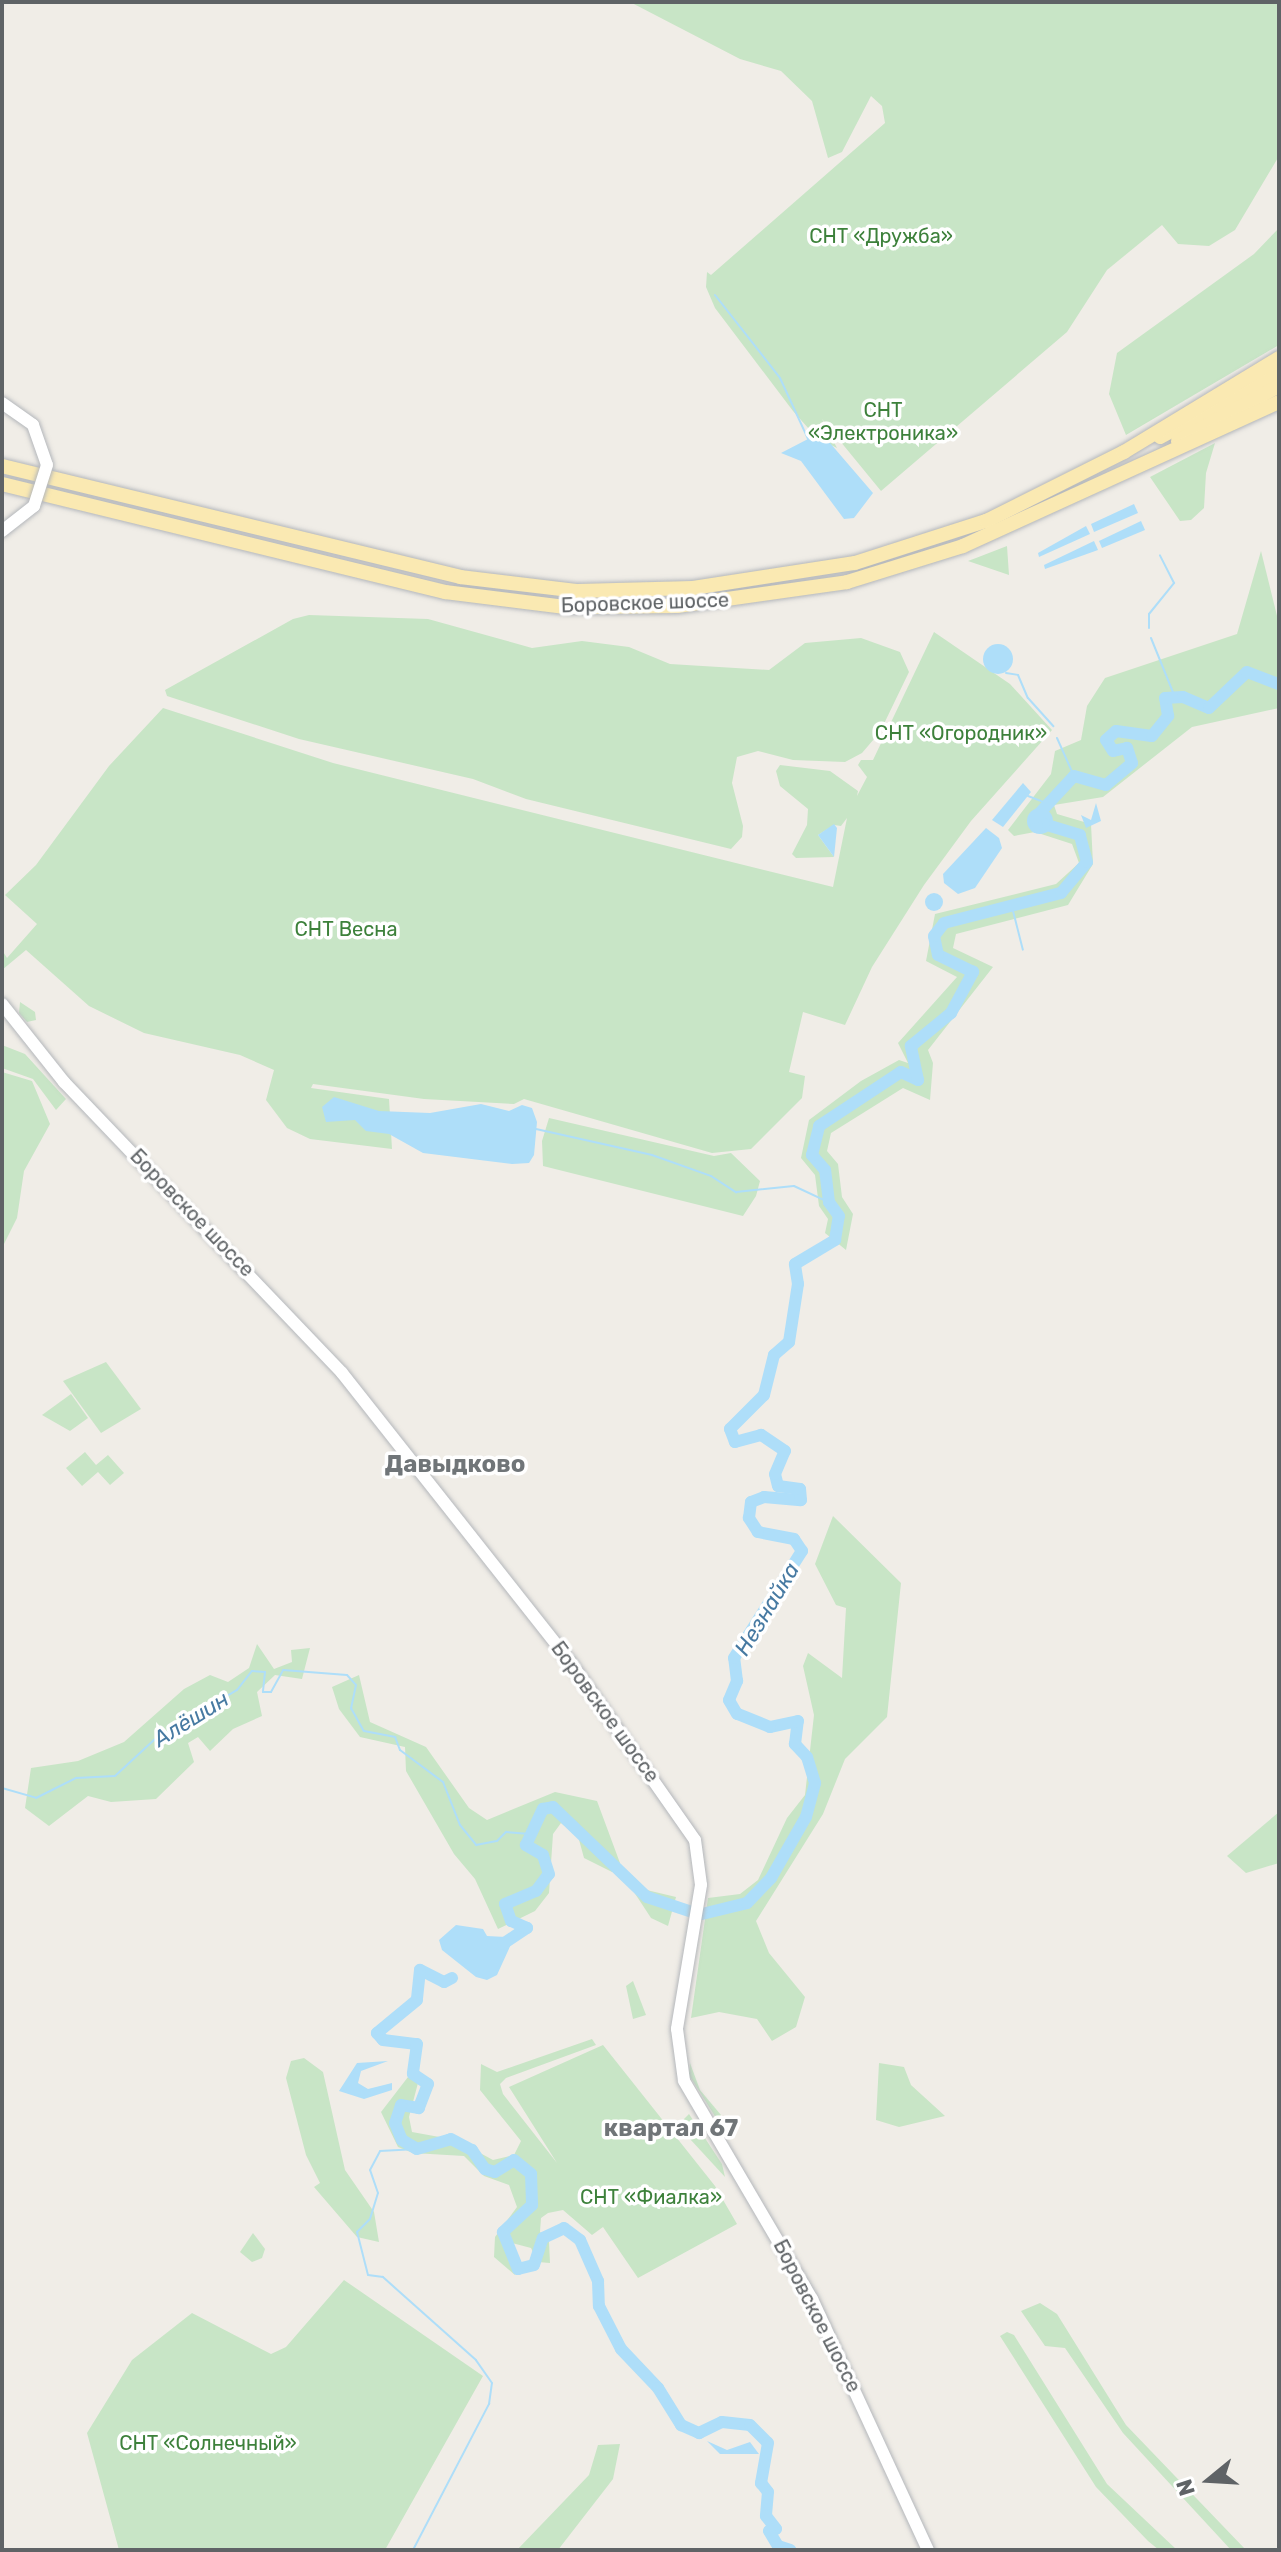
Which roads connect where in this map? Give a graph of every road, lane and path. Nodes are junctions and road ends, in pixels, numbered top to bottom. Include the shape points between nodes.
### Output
1 (1279, 358) edge
2 (1279, 372) edge
3 (1279, 386) edge
4 (1279, 402) edge
5 (2, 403) edge
6 (1124, 452) junction
7 (2, 466) edge
8 (1134, 469) junction
9 (2, 484) edge
10 (2, 531) edge
11 (2, 1004) edge
12 (928, 2550) edge

1 - 6 main road
2 - 6 main road
3 - 8 main road
4 - 8 main road
5 - 10 main road, bridge via 33,425 47,465 34,506
6 - 7 main road, Боровское шоссе via 1018,507 882,557 741,583 603,591 515,585 395,564
8 - 9 main road, Боровское шоссе via 993,535 884,573 757,598 630,608 546,605 445,592
11 - 12 main road, Боровское шоссе via 64,1082 334,1363 536,1618 695,1840 702,1864 700,1893 677,2026 684,2081 811,2296

